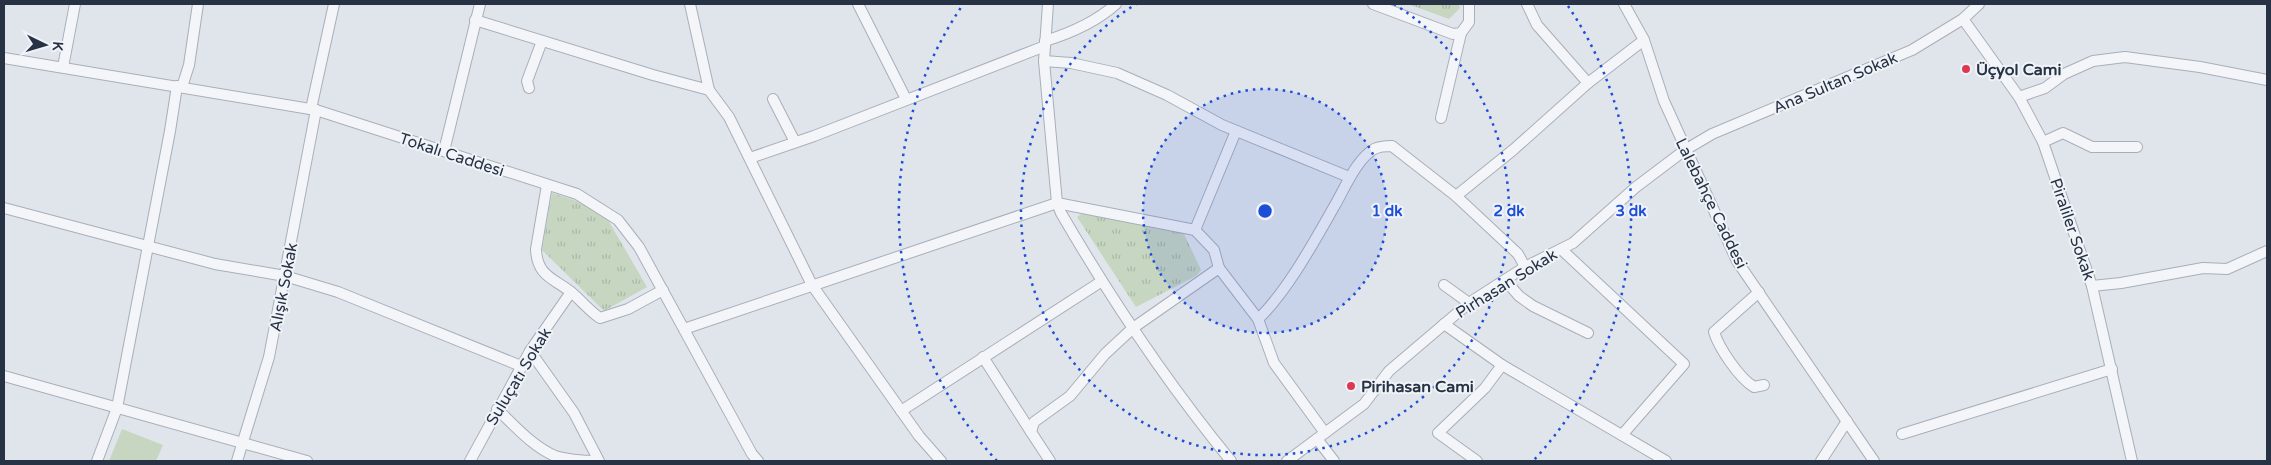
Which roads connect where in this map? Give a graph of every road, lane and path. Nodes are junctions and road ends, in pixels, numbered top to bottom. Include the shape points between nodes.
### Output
1 (74, 4) edge
2 (198, 4) edge
3 (334, 4) edge
4 (480, 4) edge
5 (690, 4) edge
6 (858, 4) edge
7 (1048, 4) edge
8 (1116, 4) edge
9 (1373, 4) edge
10 (1469, 4) edge
11 (1527, 4) edge
12 (1625, 4) edge
13 (1979, 4) edge
14 (1963, 19) junction
15 (475, 20) junction
16 (1461, 33) junction
17 (542, 40) junction
18 (1644, 40) junction
19 (1045, 43) junction
20 (4, 58) edge
21 (1044, 61) junction
22 (63, 67) junction
23 (2267, 80) edge
24 (1588, 83) junction
25 (180, 86) junction
26 (529, 88) dead end
27 (709, 90) junction
28 (2019, 97) junction
29 (773, 99) dead end
30 (906, 100) junction
31 (314, 109) junction
32 (1441, 118) dead end
33 (1236, 131) junction
34 (795, 142) junction
35 (2043, 142) junction
36 (2137, 146) dead end
37 (1685, 150) junction
38 (444, 151) junction
39 (750, 158) junction
40 (1349, 177) junction
41 (547, 184) junction
42 (1456, 196) junction
43 (1057, 203) junction
44 (4, 208) edge
45 (1195, 230) junction
46 (148, 247) junction
47 (1561, 249) junction
48 (2267, 251) edge
49 (1219, 268) junction
50 (1525, 268) junction
51 (285, 276) junction
52 (1505, 280) junction
53 (1102, 281) junction
54 (812, 285) junction
55 (1444, 285) dead end
56 (2092, 286) junction
57 (663, 290) junction
58 (571, 292) junction
59 (1759, 292) junction
60 (1469, 303) junction
61 (1258, 319) junction
62 (1444, 324) junction
63 (1133, 328) junction
64 (684, 329) junction
65 (1588, 333) dead end
66 (530, 351) junction
67 (983, 357) junction
68 (1502, 365) junction
69 (522, 366) junction
70 (2112, 369) junction
71 (4, 376) edge
72 (1764, 385) dead end
73 (117, 408) junction
74 (497, 409) junction
75 (901, 411) junction
76 (1847, 421) junction
77 (1031, 432) junction
78 (1902, 434) dead end
79 (1622, 435) junction
80 (1321, 436) junction
81 (243, 442) junction
82 (1663, 460) edge
83 (96, 461) edge
84 (238, 461) edge
85 (307, 461) edge
86 (470, 461) edge
87 (598, 461) edge
88 (758, 461) edge
89 (941, 461) edge
90 (1050, 461) edge
91 (1231, 461) edge
92 (1288, 461) edge
93 (1334, 461) edge
94 (1476, 461) edge
95 (1821, 461) edge
96 (1874, 461) edge
97 (2132, 461) edge

1 - 22 street
2 - 25 street via 189,65
3 - 31 street, Alışık Sokak
4 - 15 street
5 - 27 street
6 - 30 street
7 - 19 street
8 - 19 street via 1092,21
9 - 16 street via 1453,34
10 - 16 street via 1469,22
11 - 24 street via 1537,25
12 - 18 street, Lalebahçe Caddesi
13 - 14 street, Ana Sultan Sokak
14 - 28 street, Piraliler Sokak
14 - 37 street, Ana Sultan Sokak via 1912,50 1712,134
15 - 17 street
15 - 38 street
16 - 32 street
17 - 26 street via 528,81
17 - 27 street
18 - 24 street
18 - 37 street, Lalebahçe Caddesi via 1664,101
19 - 21 street
19 - 30 street
20 - 22 street, Tokalı Caddesi
21 - 33 street via 1117,72
21 - 43 street
22 - 25 street, Tokalı Caddesi
23 - 28 street via 2125,57 2093,61 2064,74 2045,88
24 - 42 street
25 - 31 street, Tokalı Caddesi
25 - 46 street
27 - 39 street via 729,117
28 - 35 street, Piraliler Sokak
29 - 34 street
30 - 34 street
31 - 38 street, Tokalı Caddesi
31 - 51 street, Alışık Sokak
33 - 40 street
33 - 45 street
34 - 39 street
35 - 36 street via 2063,133 2092,147
35 - 56 street, Piraliler Sokak
37 - 47 street, Pirhasan Sokak
37 - 59 street, Lalebahçe Caddesi via 1738,261
38 - 41 street, Tokalı Caddesi
39 - 54 street
40 - 42 street via 1373,150 1392,146
40 - 61 street via 1287,284
41 - 57 street, Tokalı Caddesi via 577,194 618,220 639,247
41 - 58 street via 537,260 547,276
42 - 50 street via 1518,254
43 - 45 street
43 - 53 street
43 - 54 street
44 - 46 street
45 - 49 street via 1214,250
46 - 51 street via 215,264
46 - 73 street
47 - 50 street, Pirhasan Sokak
47 - 79 street via 1684,364
48 - 56 street via 2227,269 2203,268
49 - 61 street
49 - 63 street
50 - 52 street, Pirhasan Sokak
51 - 69 street via 338,292
51 - 81 street, Alışık Sokak via 269,357
52 - 60 street, Pirhasan Sokak
52 - 65 street via 1533,306
53 - 63 street
53 - 67 street
54 - 64 street
54 - 75 street
55 - 60 street
56 - 70 street, Piraliler Sokak
57 - 58 street via 600,318
57 - 64 street, Tokalı Caddesi
58 - 66 street, Suluçatı Sokak
59 - 72 street via 1714,332 1717,343 1747,383 1754,387
59 - 76 street, Lalebahçe Caddesi
60 - 62 street, Pirhasan Sokak
61 - 80 street via 1274,363
62 - 68 street
62 - 80 street, Pirhasan Sokak via 1390,371 1364,404
63 - 77 street via 1105,354 1070,396 1034,422
63 - 91 street
64 - 88 street, Tokalı Caddesi
66 - 69 street, Suluçatı Sokak
66 - 87 street via 574,413
67 - 75 street
67 - 77 street
68 - 79 street
68 - 94 street via 1485,388 1438,433
69 - 74 street, Suluçatı Sokak
70 - 78 street
70 - 97 street, Piraliler Sokak
71 - 73 street
73 - 81 street
73 - 83 street
74 - 86 street, Suluçatı Sokak
74 - 87 street via 535,444 555,456
75 - 89 street
76 - 95 street
76 - 96 street, Lalebahçe Caddesi
77 - 90 street
79 - 82 street
80 - 92 street, Pirhasan Sokak
80 - 93 street
81 - 84 street, Alışık Sokak
81 - 85 street

